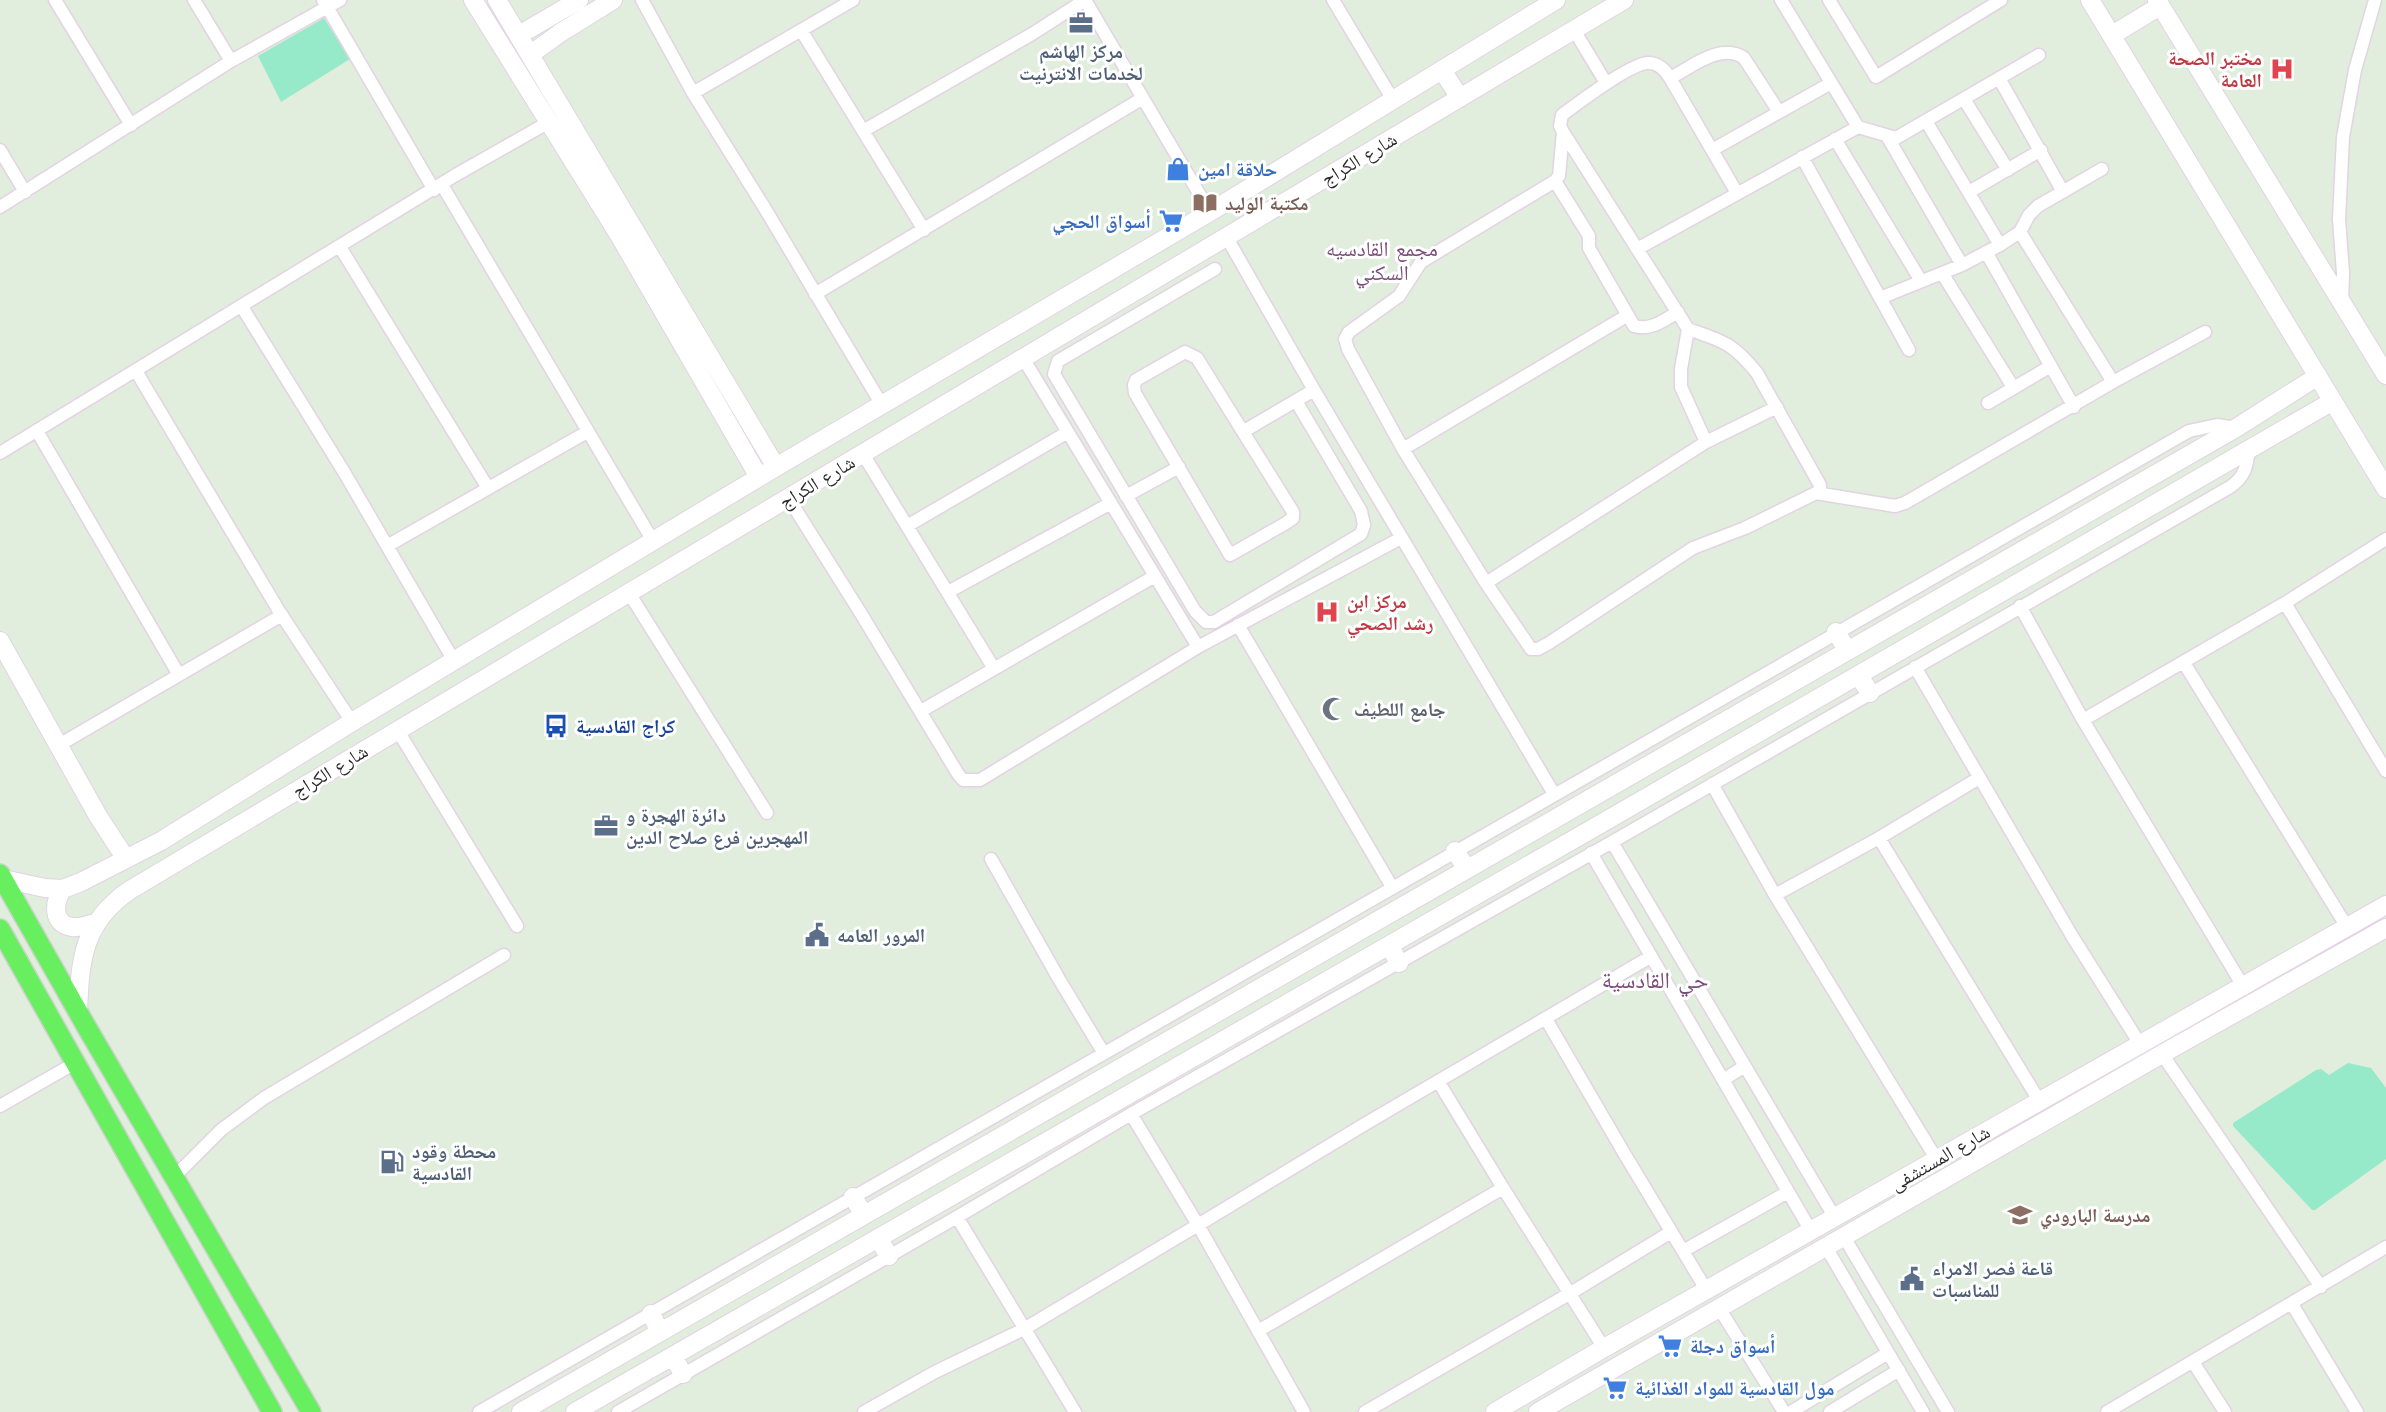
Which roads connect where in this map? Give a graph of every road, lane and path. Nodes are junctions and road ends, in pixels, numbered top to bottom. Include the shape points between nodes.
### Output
1 (55, 0) edge
2 (194, 0) edge
3 (340, 0) edge
4 (473, 0) edge
5 (497, 0) edge
6 (613, 0) edge
7 (642, 0) edge
8 (853, 0) edge
9 (1085, 0) edge
10 (1333, 0) edge
11 (1556, 0) edge
12 (1624, 0) edge
13 (1781, 0) edge
14 (2001, 0) edge
15 (2090, 0) edge
16 (2375, 0) edge
17 (1832, 1) edge
18 (2159, 3) edge
19 (325, 4) edge
20 (583, 5) edge
21 (801, 30) junction
22 (1574, 30) junction
23 (519, 35) junction
24 (2112, 36) junction
25 (531, 54) junction
26 (2039, 55) dead end
27 (232, 61) junction
28 (1442, 70) junction
29 (1671, 78) junction
30 (1999, 78) junction
31 (1606, 83) junction
32 (1831, 83) junction
33 (693, 93) junction
34 (1143, 98) junction
35 (1460, 98) junction
36 (1964, 99) junction
37 (1393, 100) junction
38 (1779, 112) junction
39 (1926, 121) junction
40 (549, 122) junction
41 (131, 125) junction
42 (1858, 127) junction
43 (863, 131) junction
44 (1563, 132) junction
45 (1887, 135) junction
46 (1835, 139) junction
47 (0, 150) edge
48 (1712, 150) junction
49 (2041, 150) junction
50 (1802, 157) junction
51 (2102, 169) dead end
52 (2008, 170) junction
53 (1555, 181) junction
54 (438, 187) junction
55 (25, 192) junction
56 (1969, 192) junction
57 (2063, 192) junction
58 (1737, 193) junction
59 (0, 207) edge
60 (1210, 212) junction
61 (923, 230) junction
62 (626, 231) junction
63 (2020, 232) junction
64 (1227, 238) junction
65 (2000, 245) junction
66 (340, 247) junction
67 (1637, 249) junction
68 (1986, 252) junction
69 (1962, 265) junction
70 (1216, 269) dead end
71 (1942, 273) junction
72 (1921, 281) junction
73 (815, 294) junction
74 (1880, 298) junction
75 (2342, 303) junction
76 (242, 307) junction
77 (1678, 312) junction
78 (1628, 316) junction
79 (1688, 329) junction
80 (2205, 332) dead end
81 (1909, 350) dead end
82 (1023, 358) junction
83 (2051, 366) junction
84 (136, 372) junction
85 (2386, 375) edge
86 (2318, 376) junction
87 (2113, 382) junction
88 (2013, 387) junction
89 (1314, 390) junction
90 (1296, 401) junction
91 (2333, 401) junction
92 (1987, 403) dead end
93 (882, 405) junction
94 (1777, 407) junction
95 (2074, 407) junction
96 (2236, 428) junction
97 (37, 431) junction
98 (1244, 431) junction
99 (587, 432) junction
100 (1068, 432) junction
101 (1706, 442) junction
102 (1403, 449) junction
103 (2249, 449) junction
104 (0, 453) edge
105 (863, 454) junction
106 (776, 467) junction
107 (1179, 467) junction
108 (760, 477) junction
109 (2132, 487) junction
110 (488, 488) junction
111 (2386, 489) edge
112 (1815, 493) junction
113 (1126, 496) junction
114 (789, 499) junction
115 (1111, 503) junction
116 (2144, 508) junction
117 (907, 526) junction
118 (1402, 538) junction
119 (2386, 539) edge
120 (653, 541) junction
121 (387, 546) junction
122 (1155, 576) junction
123 (585, 582) junction
124 (1486, 583) junction
125 (948, 592) junction
126 (629, 593) junction
127 (2285, 603) junction
128 (2020, 606) junction
129 (602, 609) junction
130 (282, 615) junction
131 (1238, 625) junction
132 (1836, 632) junction
133 (0, 641) edge
134 (1198, 647) junction
135 (1848, 651) junction
136 (454, 661) junction
137 (2184, 663) junction
138 (993, 667) junction
139 (1915, 667) junction
140 (180, 675) junction
141 (1859, 676) junction
142 (1870, 693) junction
143 (921, 711) junction
144 (2083, 720) junction
145 (352, 722) junction
146 (398, 730) junction
147 (60, 745) junction
148 (1642, 768) junction
149 (2386, 772) edge
150 (1979, 778) junction
151 (1712, 784) junction
152 (1656, 792) junction
153 (1554, 794) junction
154 (766, 813) dead end
155 (1879, 838) junction
156 (1612, 842) junction
157 (1455, 851) junction
158 (1591, 853) junction
159 (125, 859) junction
160 (990, 859) dead end
161 (1467, 869) junction
162 (1, 876) edge
163 (1392, 887) junction
164 (63, 888) junction
165 (1775, 895) junction
166 (2386, 905) edge
167 (95, 923) junction
168 (517, 926) dead end
169 (2347, 927) junction
170 (2386, 928) edge
171 (0, 929) edge
172 (1388, 945) junction
173 (504, 954) dead end
174 (1650, 957) junction
175 (1399, 963) junction
176 (2243, 986) junction
177 (78, 1012) junction
178 (1546, 1019) junction
179 (2140, 1044) junction
180 (1103, 1052) junction
181 (2162, 1054) junction
182 (75, 1063) junction
183 (1745, 1066) junction
184 (2089, 1074) junction
185 (1723, 1080) junction
186 (1438, 1081) junction
187 (2099, 1090) junction
188 (2040, 1102) junction
189 (0, 1106) edge
190 (1052, 1107) junction
191 (1132, 1114) junction
192 (1065, 1130) junction
193 (1937, 1160) junction
194 (174, 1177) junction
195 (1503, 1188) junction
196 (1788, 1192) junction
197 (853, 1197) junction
198 (864, 1215) junction
199 (957, 1217) junction
200 (1835, 1218) junction
201 (1198, 1225) junction
202 (1811, 1231) junction
203 (1671, 1232) junction
204 (1844, 1237) junction
205 (878, 1238) junction
206 (1826, 1247) junction
207 (2386, 1247) edge
208 (1683, 1251) junction
209 (889, 1256) junction
210 (2321, 1287) junction
211 (1707, 1291) junction
212 (1569, 1294) junction
213 (2292, 1304) junction
214 (1719, 1308) junction
215 (650, 1314) junction
216 (1024, 1329) junction
217 (1258, 1331) junction
218 (660, 1332) junction
219 (1604, 1348) junction
220 (1888, 1353) junction
221 (673, 1356) junction
222 (2193, 1362) junction
223 (1899, 1370) junction
224 (683, 1374) junction
225 (1527, 1394) junction
226 (272, 1412) edge
227 (311, 1412) edge
228 (479, 1412) edge
229 (520, 1412) edge
230 (575, 1412) edge
231 (618, 1412) edge
232 (864, 1412) edge
233 (1075, 1412) edge
234 (1304, 1412) edge
235 (1365, 1412) edge
236 (1495, 1412) edge
237 (1537, 1412) edge
238 (1784, 1412) edge
239 (1791, 1412) edge
240 (1830, 1412) edge
241 (1923, 1412) edge
242 (1948, 1412) edge
243 (2107, 1412) edge
244 (2225, 1412) edge
245 (2357, 1412) edge

1 - 41 street
2 - 27 street
3 - 19 street
4 - 40 street
5 - 23 street
6 - 20 street
7 - 33 street
8 - 21 street
9 - 34 street
9 - 43 street
10 - 37 street
11 - 28 street
12 - 22 street, شارع الكراج
13 - 32 street
14 - 17 street via 1875,77
15 - 24 street
16 - 75 street via 2355,70 2343,137 2339,219
18 - 24 street
18 - 75 street
19 - 27 street
19 - 54 street
20 - 23 street
20 - 25 street
21 - 33 street
21 - 43 street
22 - 31 street
22 - 35 street, شارع الكراج
23 - 25 street
24 - 86 street
25 - 62 street
26 - 30 street
27 - 41 street
28 - 35 street
28 - 37 street
29 - 31 street via 1662,67 1645,62
29 - 38 street via 1716,54 1736,52
29 - 48 street
30 - 36 street
30 - 49 street
31 - 44 street via 1562,115
32 - 38 street
32 - 42 street
33 - 73 street
34 - 60 street
34 - 61 street
35 - 64 street, شارع الكراج
36 - 39 street
36 - 52 street
37 - 60 street
38 - 48 street
39 - 45 street via 1903,136
39 - 56 street
40 - 54 street
40 - 62 street
41 - 55 street
42 - 45 street
42 - 46 street
43 - 61 street
44 - 53 street
44 - 67 street
45 - 69 street
46 - 50 street
46 - 72 street
47 - 55 street
48 - 58 street
49 - 52 street
49 - 57 street
50 - 58 street
50 - 74 street
51 - 57 street
52 - 56 street
53 - 78 street via 1589,236 1589,248
53 - 102 street via 1421,262 1399,296 1349,331 1345,339 1348,349
54 - 66 street
54 - 99 street
55 - 59 street
56 - 65 street
57 - 63 street via 2038,206
58 - 67 street
60 - 93 street
61 - 73 street
62 - 106 street
62 - 108 street
63 - 65 street
63 - 87 street
64 - 82 street, شارع الكراج
64 - 89 street
65 - 68 street
66 - 76 street
66 - 110 street
67 - 77 street
68 - 69 street
68 - 83 street
69 - 71 street
70 - 113 street via 1055,366 1054,374
71 - 72 street
71 - 88 street
72 - 74 street
73 - 93 street
74 - 81 street
75 - 85 street
76 - 84 street
76 - 121 street
77 - 78 street via 1650,328 1634,326
77 - 79 street
78 - 102 street
79 - 94 street via 1727,342 1757,373
79 - 101 street via 1681,387
80 - 87 street
82 - 100 street
82 - 105 street, شارع الكراج
83 - 88 street
83 - 95 street
84 - 97 street
84 - 130 street
86 - 91 street
86 - 96 street
87 - 95 street
88 - 92 street
89 - 90 street
89 - 118 street
90 - 98 street
90 - 113 street via 1360,511 1361,534 1214,622 1206,622 1195,611
91 - 103 street
91 - 111 street
93 - 106 street
94 - 101 street
94 - 112 street via 1820,485
95 - 112 street via 1905,503 1895,506
96 - 109 street
96 - 132 street via 2217,425 2189,430
97 - 104 street
97 - 140 street
98 - 107 street via 1197,358 1185,352 1174,357 1133,385
98 - 107 street via 1290,505 1293,518 1230,555
99 - 110 street
99 - 120 street
100 - 115 street
100 - 117 street
101 - 124 street
102 - 124 street
103 - 116 street
103 - 128 street via 2245,471 2237,482
105 - 114 street, شارع الكراج
105 - 117 street
106 - 108 street
107 - 113 street
108 - 120 street
109 - 116 street
109 - 135 street
110 - 121 street
112 - 124 street via 1693,548 1538,649 1531,649
114 - 126 street, شارع الكراج
114 - 143 street
115 - 122 street
115 - 125 street
116 - 141 street
117 - 125 street
118 - 131 street
118 - 153 street
119 - 127 street
120 - 123 street
121 - 136 street
122 - 134 street
122 - 138 street
123 - 129 street
123 - 136 street
125 - 138 street
126 - 129 street, شارع الكراج
126 - 154 street
127 - 137 street
127 - 149 street
128 - 139 street
128 - 144 street
129 - 146 street, شارع الكراج
130 - 140 street
130 - 145 street
131 - 134 street
131 - 163 street
132 - 135 street
132 - 153 street
133 - 147 street
134 - 143 street via 980,780 963,780
135 - 148 street
136 - 145 street
137 - 144 street
137 - 169 street
138 - 143 street
139 - 142 street
139 - 150 street
140 - 147 street
141 - 142 street
141 - 152 street
142 - 151 street
144 - 176 street
145 - 159 street
146 - 167 street, شارع الكراج via 130,890
146 - 168 street
147 - 159 street
148 - 152 street
148 - 161 street
150 - 155 street
150 - 179 street
151 - 156 street
151 - 165 street
152 - 172 street
153 - 157 street
155 - 165 street
155 - 188 street
156 - 158 street
156 - 183 street
157 - 161 street
157 - 163 street
158 - 174 street
158 - 175 street
159 - 164 street
160 - 180 street
161 - 190 street
162 - 164 street
162 - 177 main road
163 - 180 street
164 - 167 street via 55,903 61,922 72,927
165 - 193 street
166 - 169 street, شارع المستشفى
167 - 177 street, شارع الكراج via 80,973
169 - 176 street, شارع المستشفى
170 - 181 street, شارع المستشفى
171 - 182 main road
172 - 175 street
172 - 192 street
173 - 194 street via 264,1098 221,1130
174 - 178 street
174 - 185 street
175 - 191 street
176 - 179 street, شارع المستشفى
177 - 194 main road
178 - 186 street
178 - 203 street
179 - 184 street, شارع المستشفى
180 - 197 street
181 - 187 street, شارع المستشفى
181 - 210 street
182 - 189 street
182 - 226 main road
183 - 185 street
183 - 200 street
184 - 187 street
184 - 188 street, شارع المستشفى
185 - 196 street
186 - 195 street
186 - 201 street
187 - 204 street, شارع المستشفى
188 - 193 street, شارع المستشفى
190 - 192 street
190 - 198 street
191 - 199 street
191 - 201 street
192 - 205 street
193 - 200 street, شارع المستشفى
194 - 227 main road
195 - 212 street
195 - 217 street
196 - 202 street
196 - 208 street
197 - 198 street
197 - 215 street
198 - 218 street
199 - 209 street
199 - 216 street
200 - 202 street, شارع المستشفى
201 - 216 street
201 - 217 street
202 - 211 street, شارع المستشفى
203 - 208 street
203 - 212 street
204 - 206 street, شارع المستشفى
204 - 242 street
205 - 209 street
205 - 221 street
206 - 214 street, شارع المستشفى
206 - 220 street
207 - 210 street
208 - 211 street
209 - 224 street
210 - 213 street
211 - 219 street, شارع المستشفى
212 - 219 street
212 - 235 street
213 - 222 street
213 - 245 street
214 - 237 street, شارع المستشفى
214 - 238 street
215 - 218 street
215 - 228 street
216 - 232 street via 934,1371
216 - 233 street
217 - 234 street
218 - 229 street
219 - 225 street, شارع المستشفى
220 - 223 street
220 - 239 street
221 - 224 street
221 - 230 street
222 - 243 street
222 - 244 street
223 - 240 street
223 - 241 street
224 - 231 street
225 - 236 street, شارع المستشفى
225 - 237 street

